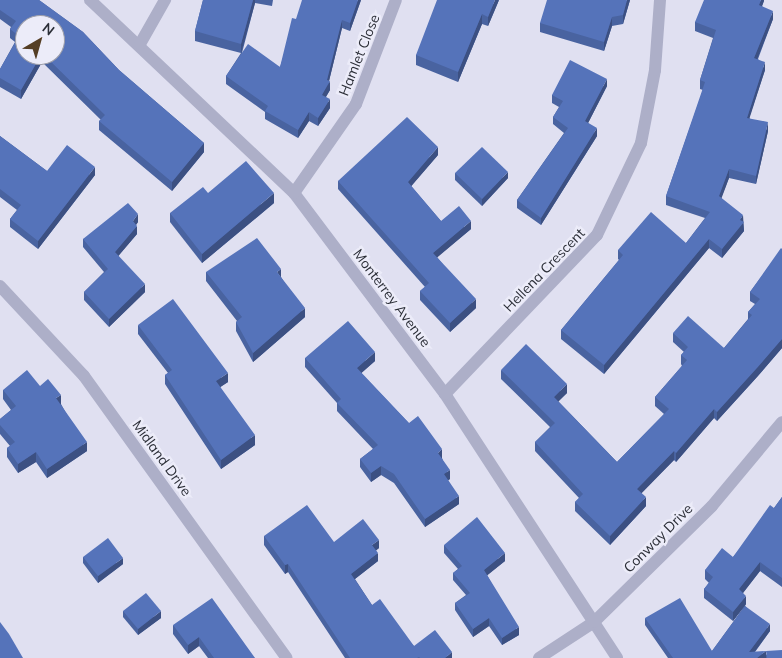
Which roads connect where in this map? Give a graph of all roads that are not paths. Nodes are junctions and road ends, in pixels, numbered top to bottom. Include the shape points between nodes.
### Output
1 (90, 0) edge
2 (165, 0) edge
3 (396, 0) edge
4 (660, 0) edge
5 (140, 44) junction
6 (294, 193) junction
7 (0, 286) edge
8 (445, 394) junction
9 (782, 422) edge
10 (594, 622) junction
11 (288, 658) edge
12 (539, 658) edge
13 (617, 658) edge

1 - 5 street, Monterrey Avenue
2 - 5 street
3 - 6 street, Hamlet Close via 356,104
4 - 8 street, Hellena Crescent via 656,70 641,143 597,235
5 - 6 street, Monterrey Avenue
6 - 8 street, Monterrey Avenue
7 - 11 street, Midland Drive via 84,376
8 - 10 street, Monterrey Avenue
9 - 10 street, Conway Drive via 712,506
10 - 12 street, Conway Drive
10 - 13 street, Monterrey Avenue

